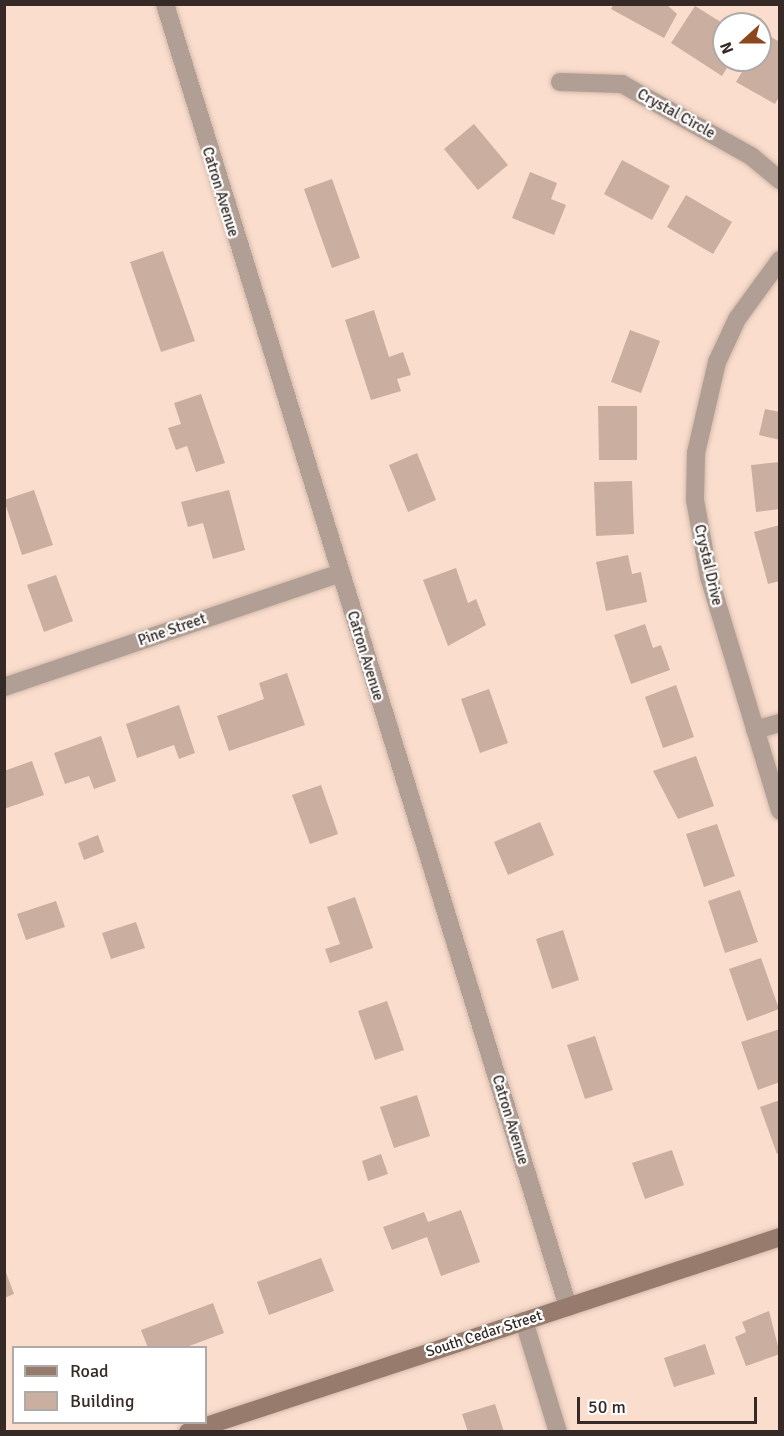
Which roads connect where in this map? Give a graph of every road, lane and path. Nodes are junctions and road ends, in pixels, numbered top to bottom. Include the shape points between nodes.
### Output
1 (165, 4) edge
2 (560, 82) dead end
3 (780, 180) edge
4 (780, 260) edge
5 (340, 573) junction
6 (4, 687) edge
7 (780, 723) edge
8 (755, 730) junction
9 (780, 810) edge
10 (780, 1237) edge
11 (568, 1307) junction
12 (524, 1321) junction
13 (188, 1431) edge
14 (558, 1431) edge

1 - 5 street, Catron Avenue
2 - 3 street, Crystal Circle via 622,84 751,156
4 - 8 street, Crystal Drive via 736,320 717,362 696,453 701,546
5 - 6 street, Pine Street
5 - 11 street, Catron Avenue
7 - 8 street
8 - 9 street, Crystal Drive
10 - 11 main road, South Cedar Street
11 - 12 main road, South Cedar Street
12 - 13 main road, South Cedar Street
12 - 14 street

